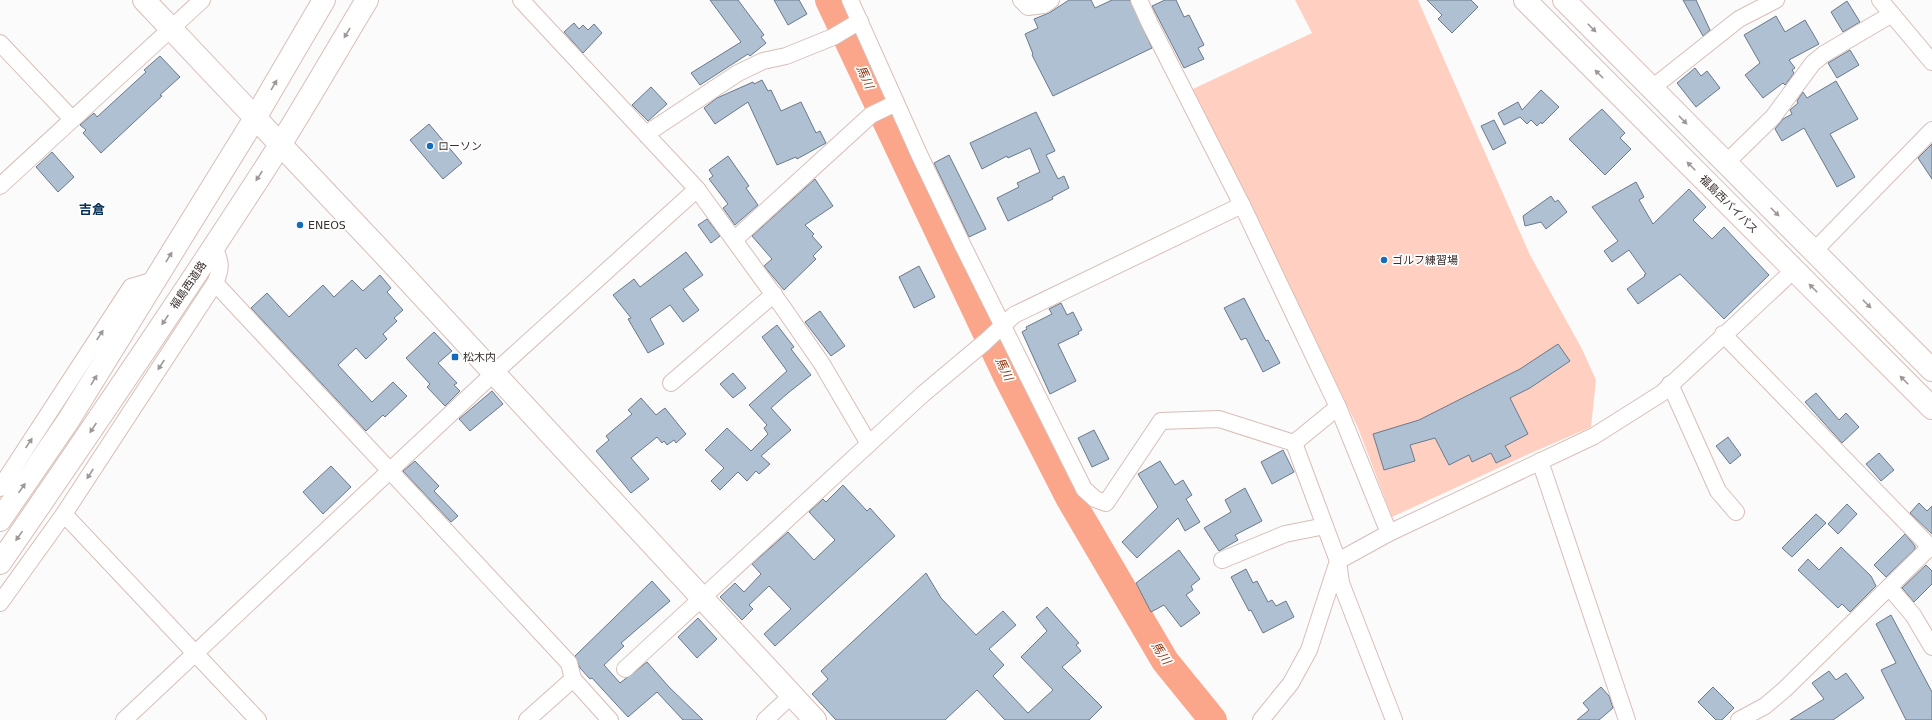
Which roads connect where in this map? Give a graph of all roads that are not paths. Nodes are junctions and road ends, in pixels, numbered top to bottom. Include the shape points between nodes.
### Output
1 (144, 0) edge
2 (202, 0) edge
3 (324, 0) edge
4 (521, 0) edge
5 (850, 0) edge
6 (1021, 0) edge
7 (1051, 0) edge
8 (1139, 0) edge
9 (1525, 0) edge
10 (1564, 0) edge
11 (1776, 0) edge
12 (1880, 0) edge
13 (368, 3) edge
14 (1892, 14) junction
15 (856, 24) junction
16 (170, 29) junction
17 (0, 43) edge
18 (1932, 62) edge
19 (1652, 88) junction
20 (891, 105) junction
21 (255, 118) junction
22 (72, 119) junction
23 (1932, 130) edge
24 (646, 134) junction
25 (280, 144) junction
26 (1726, 163) junction
27 (0, 186) edge
28 (697, 189) junction
29 (1242, 205) junction
30 (734, 240) junction
31 (214, 246) junction
32 (1814, 251) junction
33 (1794, 270) junction
34 (155, 280) junction
35 (215, 283) junction
36 (774, 294) junction
37 (1000, 328) junction
38 (1723, 334) junction
39 (1932, 370) edge
40 (494, 374) junction
41 (671, 383) dead end
42 (1670, 384) junction
43 (1338, 407) junction
44 (1932, 408) edge
45 (1294, 443) junction
46 (869, 444) junction
47 (1540, 461) junction
48 (391, 470) junction
49 (0, 488) edge
50 (1736, 512) dead end
51 (64, 514) junction
52 (0, 520) edge
53 (1325, 526) junction
54 (1389, 534) junction
55 (1931, 548) edge
56 (1222, 560) dead end
57 (1338, 561) junction
58 (0, 563) edge
59 (1889, 587) junction
60 (702, 599) junction
61 (0, 603) edge
62 (1932, 647) edge
63 (196, 653) junction
64 (626, 669) dead end
65 (572, 679) junction
66 (792, 696) junction
67 (124, 720) edge
68 (258, 720) edge
69 (527, 720) edge
70 (610, 720) edge
71 (764, 720) edge
72 (815, 720) edge
73 (1261, 720) edge
74 (1394, 720) edge
75 (1627, 720) edge
76 (1739, 720) edge

1 - 16 main road
2 - 16 street
21 -> 3 main road
4 - 24 street
5 - 15 street
6 - 7 street via 1028,7 1044,5
8 - 29 street
33 -> 9 main road, 福島西バイパス
10 -> 19 main road
11 - 19 street via 1739,19
12 - 14 street
13 -> 25 main road, 福島西道路
14 - 18 street
14 - 26 street via 1813,63 1773,117
15 - 20 street
15 - 24 street via 833,37 786,56 763,61 738,73
16 - 21 main road
16 - 22 street
17 - 22 street
19 -> 26 main road
20 - 30 street via 871,115
20 - 37 street via 919,154
21 - 25 main road
34 -> 21 main road
22 - 27 street
23 - 32 street
24 - 28 street
25 -> 31 main road, 福島西道路
25 - 40 main road
26 -> 32 main road
28 - 30 street
28 - 40 street
29 - 37 street via 1014,315
29 - 43 street
30 - 36 street
31 - 35 street via 220,271
31 -> 58 main road, 福島西道路
32 -> 39 main road
33 - 38 street
44 -> 33 main road, 福島西バイパス
49 -> 34 street via 131,287
52 -> 34 main road via 68,421
35 - 48 street
35 -> 51 street
36 - 41 street
36 - 46 street via 822,364
37 - 45 street via 1084,489 1100,501 1106,503 1161,421 1219,419
37 - 46 street
38 - 42 street
38 - 55 street
40 - 48 street
40 - 60 main road
42 - 47 street via 1626,417 1594,436
42 - 50 street via 1718,491
43 - 45 street
43 - 54 street
45 - 53 street
46 - 60 street
47 - 54 street
47 - 75 street
48 - 63 street
48 - 65 street via 569,662
51 - 61 street
51 - 63 street
53 - 56 street via 1285,534
53 - 57 street
54 - 57 street
55 - 59 street
57 - 73 street via 1309,650 1290,684
57 - 74 street via 1341,583
59 - 62 street via 1913,615
59 - 76 street via 1785,689 1765,706
60 - 64 street
60 - 66 main road
63 - 67 street
63 - 68 street
65 - 69 street
65 - 70 street
66 - 71 street
66 - 72 main road

